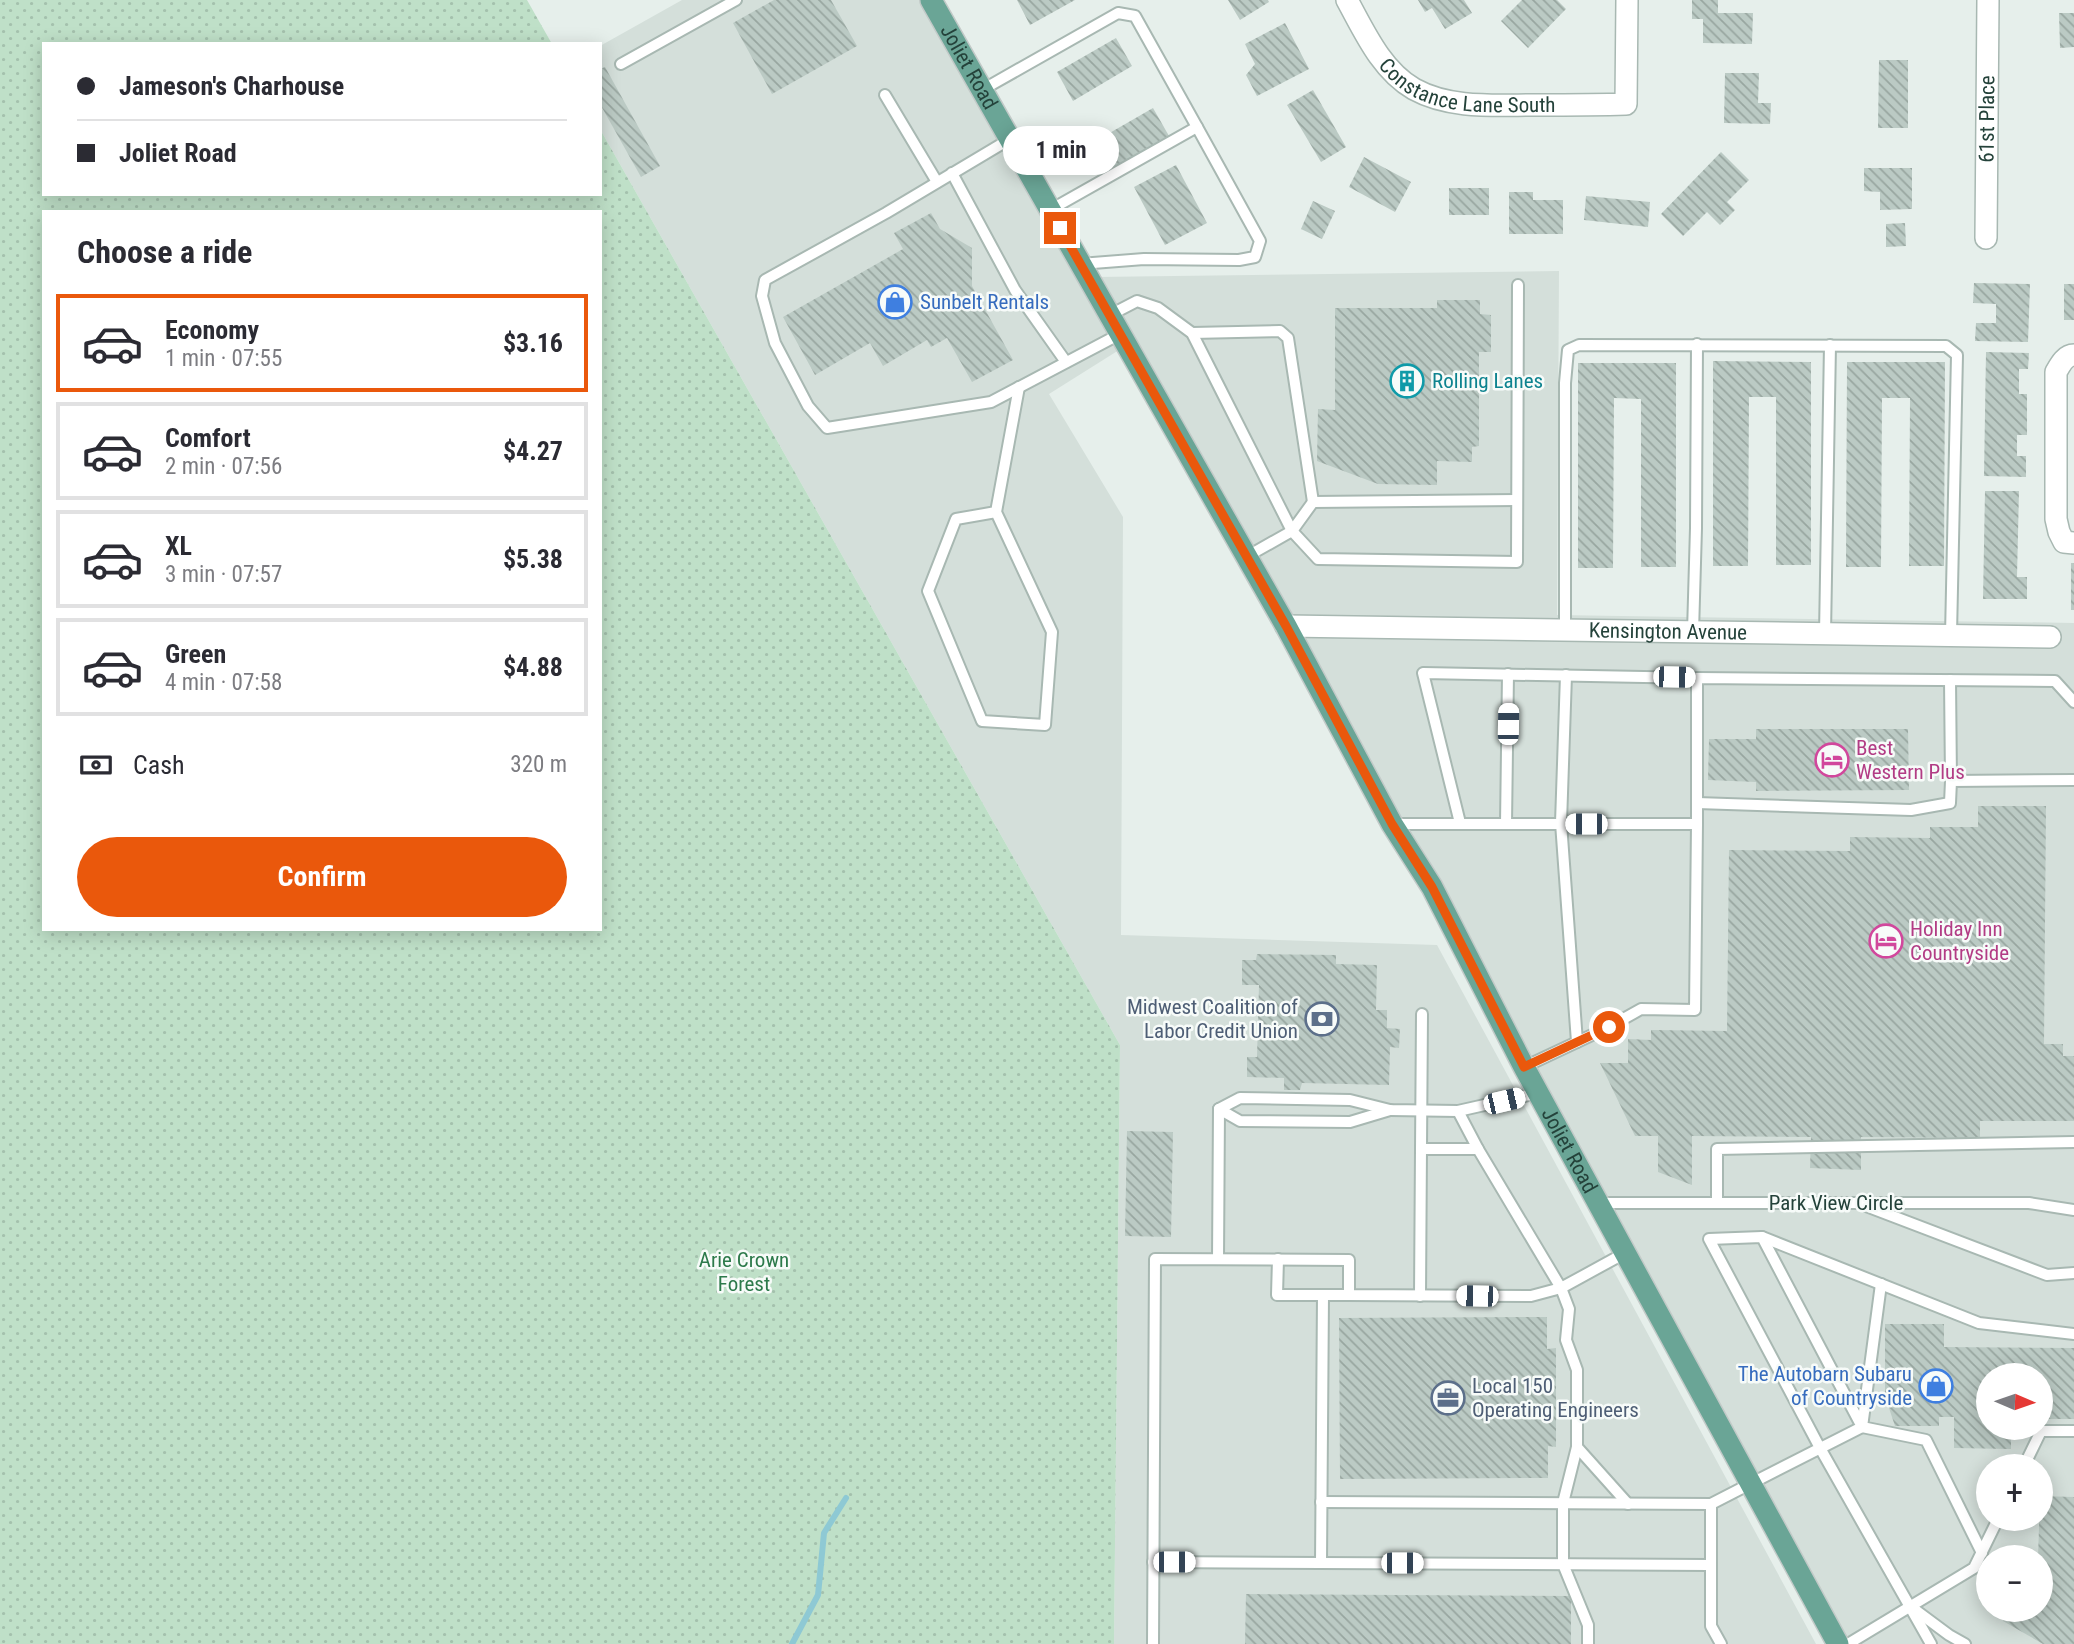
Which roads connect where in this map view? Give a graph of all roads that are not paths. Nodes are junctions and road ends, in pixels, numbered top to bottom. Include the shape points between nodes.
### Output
1 (736, 0) edge
2 (931, 0) edge
3 (1347, 0) edge
4 (1627, 0) edge
5 (1988, 0) edge
6 (621, 64) dead end
7 (982, 90) junction
8 (886, 95) dead end
9 (1197, 127) junction
10 (1010, 139) junction
11 (952, 173) junction
12 (937, 182) junction
13 (1050, 210) junction
14 (1986, 238) dead end
15 (1080, 264) junction
16 (1518, 285) dead end
17 (1115, 325) junction
18 (1192, 333) junction
19 (1697, 344) junction
20 (1830, 345) junction
21 (2072, 355) edge
22 (1066, 362) junction
23 (1019, 387) junction
24 (1517, 500) junction
25 (1313, 502) junction
26 (996, 512) junction
27 (1292, 531) junction
28 (2069, 543) edge
29 (1246, 557) junction
30 (1286, 626) junction
31 (1566, 630) junction
32 (1693, 632) junction
33 (1825, 634) junction
34 (1951, 635) junction
35 (2050, 637) dead end
36 (1508, 674) junction
37 (1566, 675) junction
38 (1697, 678) junction
39 (1950, 680) junction
40 (2074, 702) edge
41 (2074, 780) edge
42 (1951, 781) junction
43 (1697, 803) junction
44 (1460, 823) junction
45 (1561, 823) junction
46 (1392, 824) junction
47 (1506, 824) junction
48 (1697, 824) junction
49 (1422, 1014) dead end
50 (1577, 1042) junction
51 (1524, 1067) junction
52 (1538, 1093) junction
53 (1219, 1109) junction
54 (1390, 1111) junction
55 (1421, 1111) junction
56 (1458, 1111) junction
57 (2074, 1142) edge
58 (1421, 1149) junction
59 (1478, 1149) junction
60 (1598, 1203) junction
61 (1717, 1203) junction
62 (1857, 1203) junction
63 (2074, 1210) edge
64 (1762, 1237) junction
65 (1625, 1253) junction
66 (1218, 1259) junction
67 (1278, 1259) junction
68 (2074, 1273) edge
69 (1881, 1284) junction
70 (1561, 1288) junction
71 (1323, 1295) junction
72 (1349, 1295) junction
73 (1420, 1296) junction
74 (2074, 1334) edge
75 (1862, 1427) junction
76 (2074, 1431) edge
77 (1577, 1447) junction
78 (1820, 1448) junction
79 (2030, 1454) edge
80 (1751, 1485) junction
81 (1321, 1502) junction
82 (1563, 1503) junction
83 (1628, 1504) junction
84 (1711, 1504) junction
85 (1978, 1545) edge
86 (1153, 1562) junction
87 (1321, 1563) junction
88 (1563, 1564) junction
89 (1976, 1564) edge
90 (1710, 1565) junction
91 (1909, 1606) junction
92 (1153, 1644) edge
93 (1588, 1644) edge
94 (1721, 1644) edge
95 (1838, 1644) edge
96 (1848, 1644) edge
97 (1931, 1644) edge
98 (1965, 1644) edge

1 - 6 lane
2 - 7 main road, Joliet Road
3 - 4 street, Constance Lane South via 1372,45 1413,89 1476,105 1626,104
5 - 14 street, 61st Place
7 - 9 lane via 1118,13 1126,14 1135,16
7 - 10 main road, Joliet Road
8 - 12 lane
9 - 13 lane
9 - 15 lane via 1260,241 1255,257
10 - 11 lane
10 - 13 main road, Joliet Road
11 - 12 lane
11 - 22 lane via 1015,290
12 - 23 lane via 765,280 762,296 775,343 808,406 827,428 991,402
13 - 15 main road, Joliet Road
15 - 17 main road, Joliet Road
16 - 24 lane
17 - 18 lane via 1137,300 1158,308
17 - 22 lane
17 - 29 main road, Joliet Road
18 - 25 lane via 1280,331 1288,338
18 - 27 lane
19 - 20 lane
19 - 31 lane via 1579,345 1568,350
19 - 32 lane
20 - 33 lane
20 - 34 lane via 1946,346 1957,355
21 - 28 street via 2056,372 2056,519 2059,532
22 - 23 lane
23 - 26 lane
24 - 25 lane
24 - 27 lane via 1517,562 1318,559
25 - 27 lane
26 - 26 lane via 1052,632 1045,725 982,721 928,591 956,519
27 - 29 lane
29 - 30 main road, Joliet Road
30 - 31 street, Kensington Avenue
30 - 46 main road, Joliet Road
31 - 32 street, Kensington Avenue
32 - 33 street, Kensington Avenue
33 - 34 street, Kensington Avenue
34 - 35 street, Kensington Avenue
36 - 37 lane
36 - 44 lane via 1423,673
36 - 47 lane
37 - 38 lane
37 - 45 lane
38 - 39 lane
38 - 43 lane
39 - 40 lane via 2054,681
39 - 42 lane
41 - 42 lane
42 - 43 lane via 1950,803 1911,810
43 - 48 lane
44 - 46 lane
44 - 47 lane
45 - 47 lane
45 - 48 lane
45 - 50 lane
46 - 51 main road, Joliet Road via 1432,887
48 - 50 lane via 1695,1010 1641,1009
49 - 55 lane
50 - 51 lane
51 - 52 main road, Joliet Road
52 - 56 lane
52 - 60 main road, Joliet Road
53 - 54 lane via 1240,1098 1350,1100
53 - 54 lane via 1240,1121 1350,1122
53 - 66 lane
54 - 55 lane
55 - 56 lane
55 - 58 lane
56 - 59 lane
57 - 61 lane via 1717,1149
58 - 59 lane
58 - 73 lane
59 - 70 lane
60 - 61 lane, Park View Circle
60 - 65 main road, Joliet Road
61 - 62 lane, Park View Circle
62 - 63 lane, Park View Circle via 2029,1203
62 - 68 lane via 2047,1275
64 - 69 lane
64 - 75 lane
64 - 78 lane via 1709,1239
65 - 70 lane
65 - 80 main road, Joliet Road
66 - 67 lane
66 - 86 lane via 1155,1259
67 - 71 lane via 1278,1295
67 - 72 lane via 1349,1260
69 - 74 lane via 1979,1322
69 - 75 lane
70 - 73 lane via 1531,1296
70 - 77 lane via 1569,1309 1566,1340 1577,1370
71 - 72 lane
71 - 81 lane
72 - 73 lane
75 - 78 lane
75 - 85 lane via 1927,1440
76 - 79 lane via 2041,1431
77 - 82 lane
77 - 83 lane
78 - 80 lane
78 - 91 lane
80 - 84 lane
80 - 95 main road, Joliet Road
81 - 82 lane
81 - 87 lane
82 - 83 lane
82 - 88 lane
83 - 84 lane
84 - 90 lane
86 - 87 lane
86 - 92 lane
87 - 88 lane
88 - 90 lane
88 - 93 lane via 1588,1625
89 - 91 lane
90 - 94 lane via 1711,1626
91 - 96 lane
91 - 97 lane
91 - 98 lane

